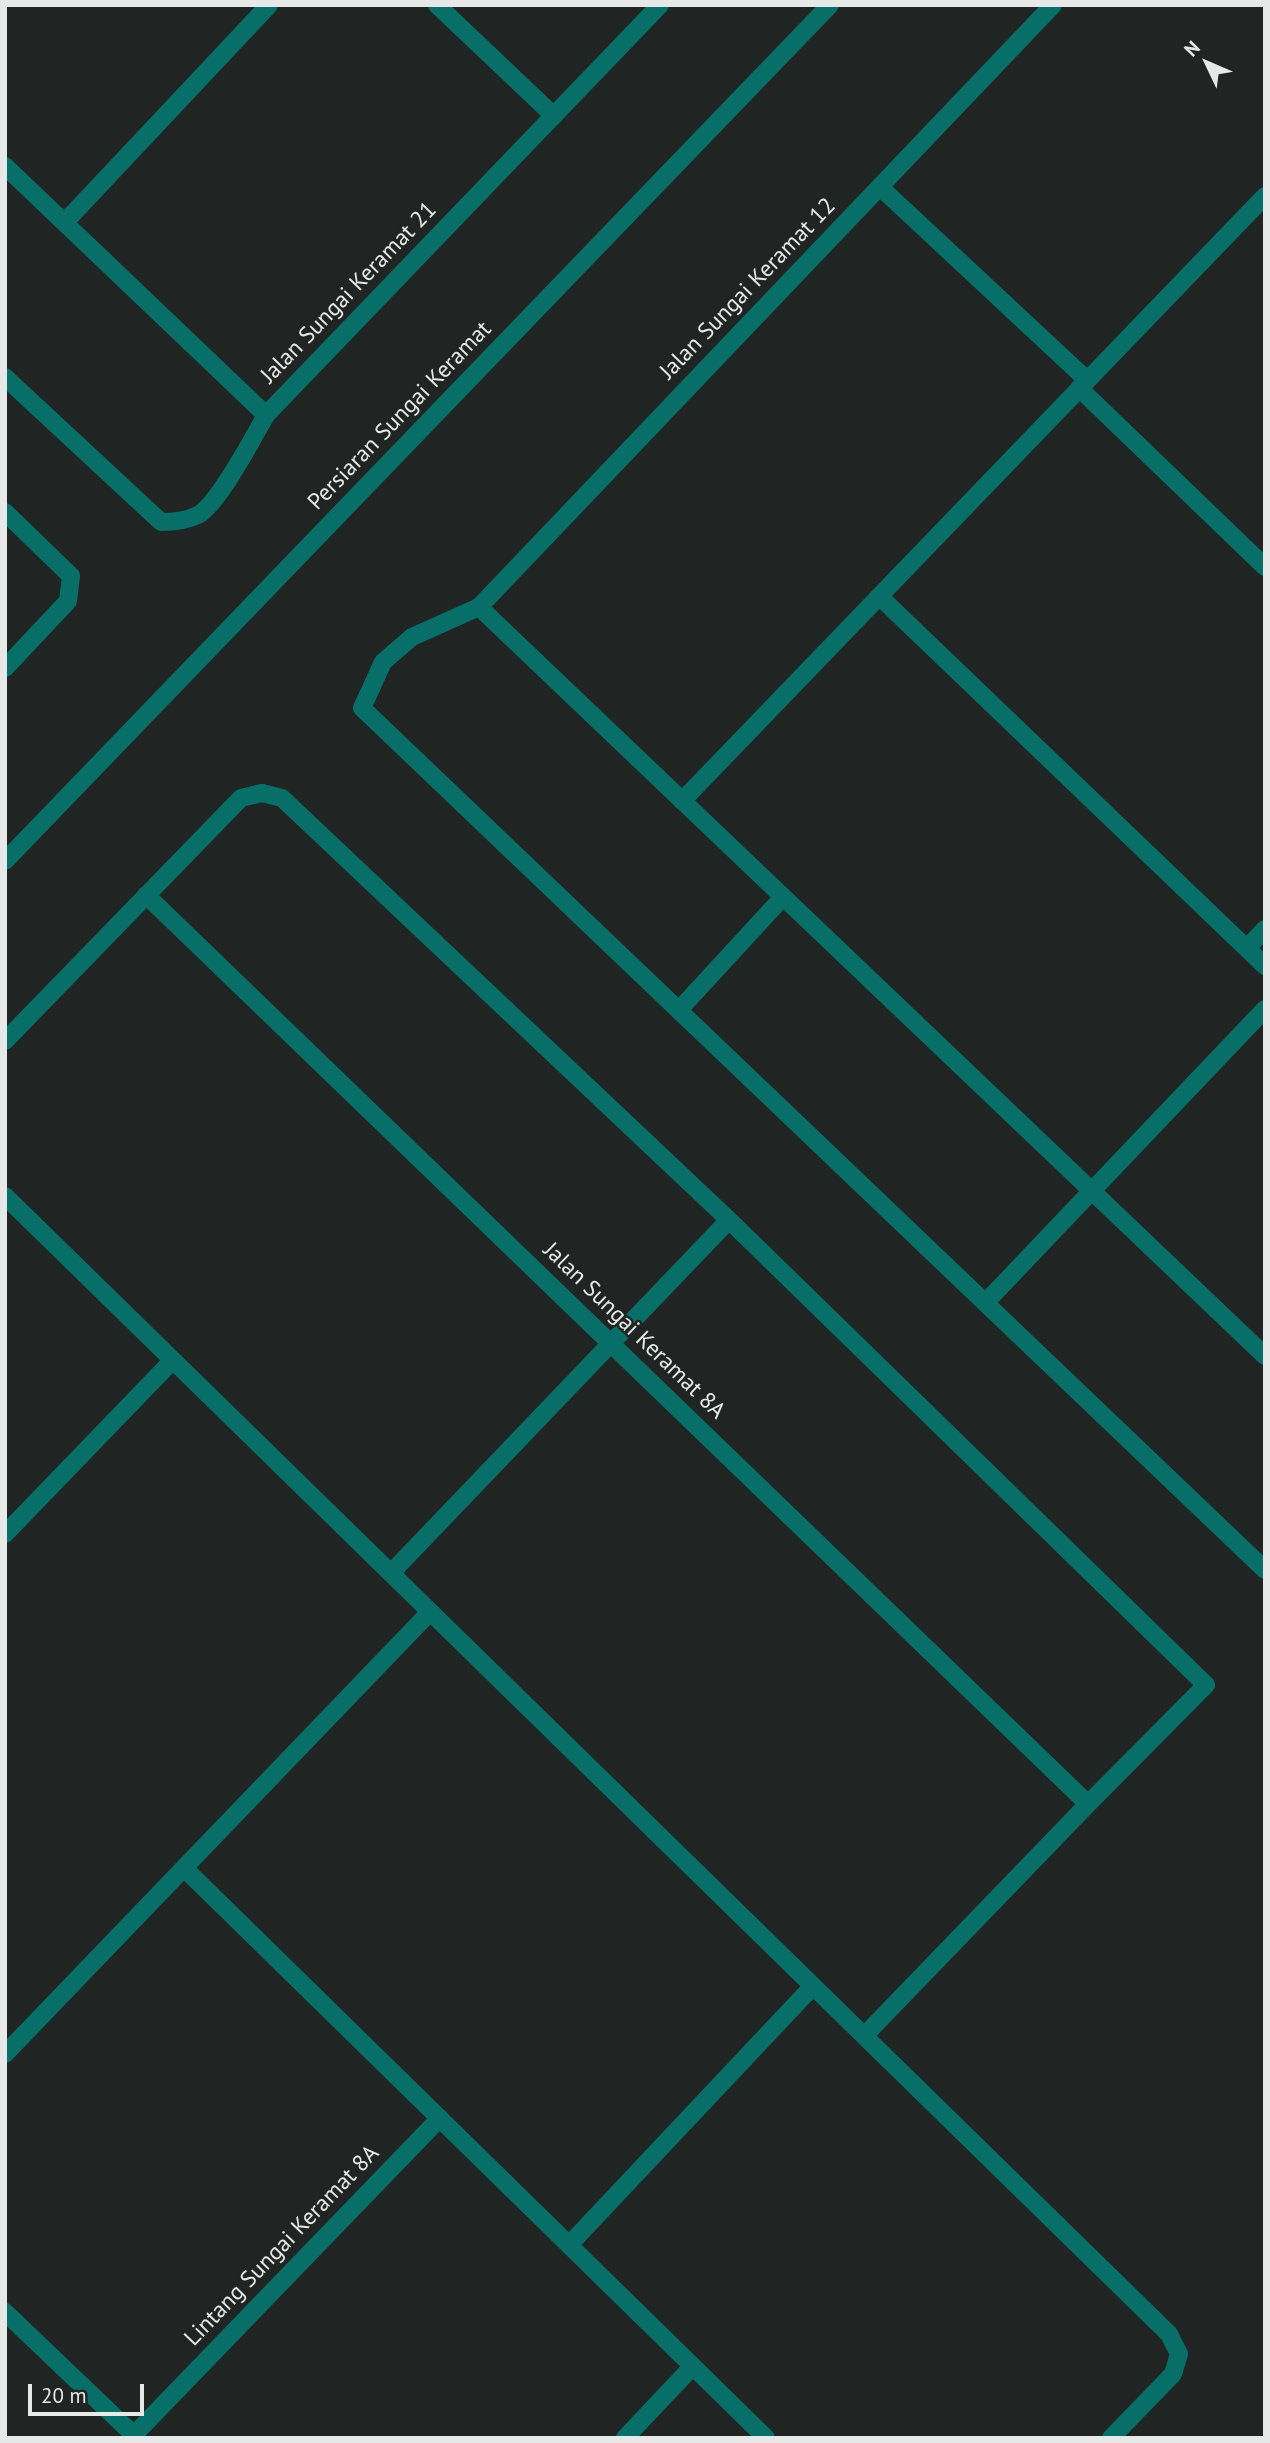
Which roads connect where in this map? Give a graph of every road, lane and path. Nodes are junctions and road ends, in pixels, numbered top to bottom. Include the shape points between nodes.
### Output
1 (270, 5) edge
2 (437, 5) edge
3 (660, 5) edge
4 (830, 5) edge
5 (1053, 5) edge
6 (554, 116) junction
7 (5, 166) edge
8 (880, 187) junction
9 (1265, 196) edge
10 (65, 222) junction
11 (5, 377) edge
12 (1083, 384) junction
13 (266, 415) junction
14 (5, 512) edge
15 (1265, 567) edge
16 (878, 596) junction
17 (479, 607) junction
18 (5, 668) edge
19 (682, 801) junction
20 (5, 861) edge
21 (146, 895) junction
22 (783, 897) junction
23 (1265, 929) edge
24 (1247, 948) junction
25 (1265, 966) edge
26 (1265, 1009) edge
27 (679, 1010) junction
28 (5, 1041) edge
29 (1092, 1191) junction
30 (5, 1196) edge
31 (729, 1220) junction
32 (986, 1302) junction
33 (610, 1343) junction
34 (1265, 1356) edge
35 (173, 1360) junction
36 (5, 1534) edge
37 (1265, 1570) edge
38 (391, 1573) junction
39 (430, 1612) junction
40 (1088, 1804) junction
41 (184, 1868) junction
42 (813, 1986) junction
43 (864, 2036) junction
44 (5, 2054) edge
45 (440, 2118) junction
46 (569, 2245) junction
47 (5, 2312) edge
48 (693, 2366) junction
49 (134, 2437) edge
50 (625, 2438) edge
51 (766, 2438) edge
52 (1111, 2438) edge

1 - 10 street
2 - 6 street
3 - 6 street, Jalan Sungai Keramat 21
4 - 20 street, Persiaran Sungai Keramat
5 - 8 street, Jalan Sungai Keramat 12
6 - 13 street, Jalan Sungai Keramat 21
7 - 10 street, Jalan Sungai Keramat 21
8 - 12 street
8 - 17 street, Jalan Sungai Keramat 12
9 - 12 street
10 - 13 street, Jalan Sungai Keramat 21
11 - 13 street via 161,522 201,514 224,486
12 - 15 street
12 - 16 street
14 - 18 street via 71,576 68,601
16 - 19 street
16 - 24 street
17 - 19 street
17 - 27 street via 412,637 383,662 362,708
19 - 22 street
21 - 28 street
21 - 31 street via 241,798 262,793 282,798
21 - 33 street, Jalan Sungai Keramat 8A
22 - 27 street
22 - 29 street
23 - 24 street
24 - 25 street
26 - 29 street
27 - 32 street
29 - 32 street
29 - 34 street
30 - 35 street
31 - 33 street
31 - 40 street via 1206,1685
32 - 37 street
33 - 38 street
33 - 40 street, Jalan Sungai Keramat 8A
35 - 36 street
35 - 38 street
38 - 39 street
39 - 41 street
39 - 42 street
40 - 43 street
41 - 44 street
41 - 45 street
42 - 43 street
42 - 46 street
43 - 52 street via 1169,2334 1180,2354 1173,2374
45 - 46 street
45 - 49 street, Lintang Sungai Keramat 8A
46 - 48 street
47 - 49 street
48 - 50 street
48 - 51 street

